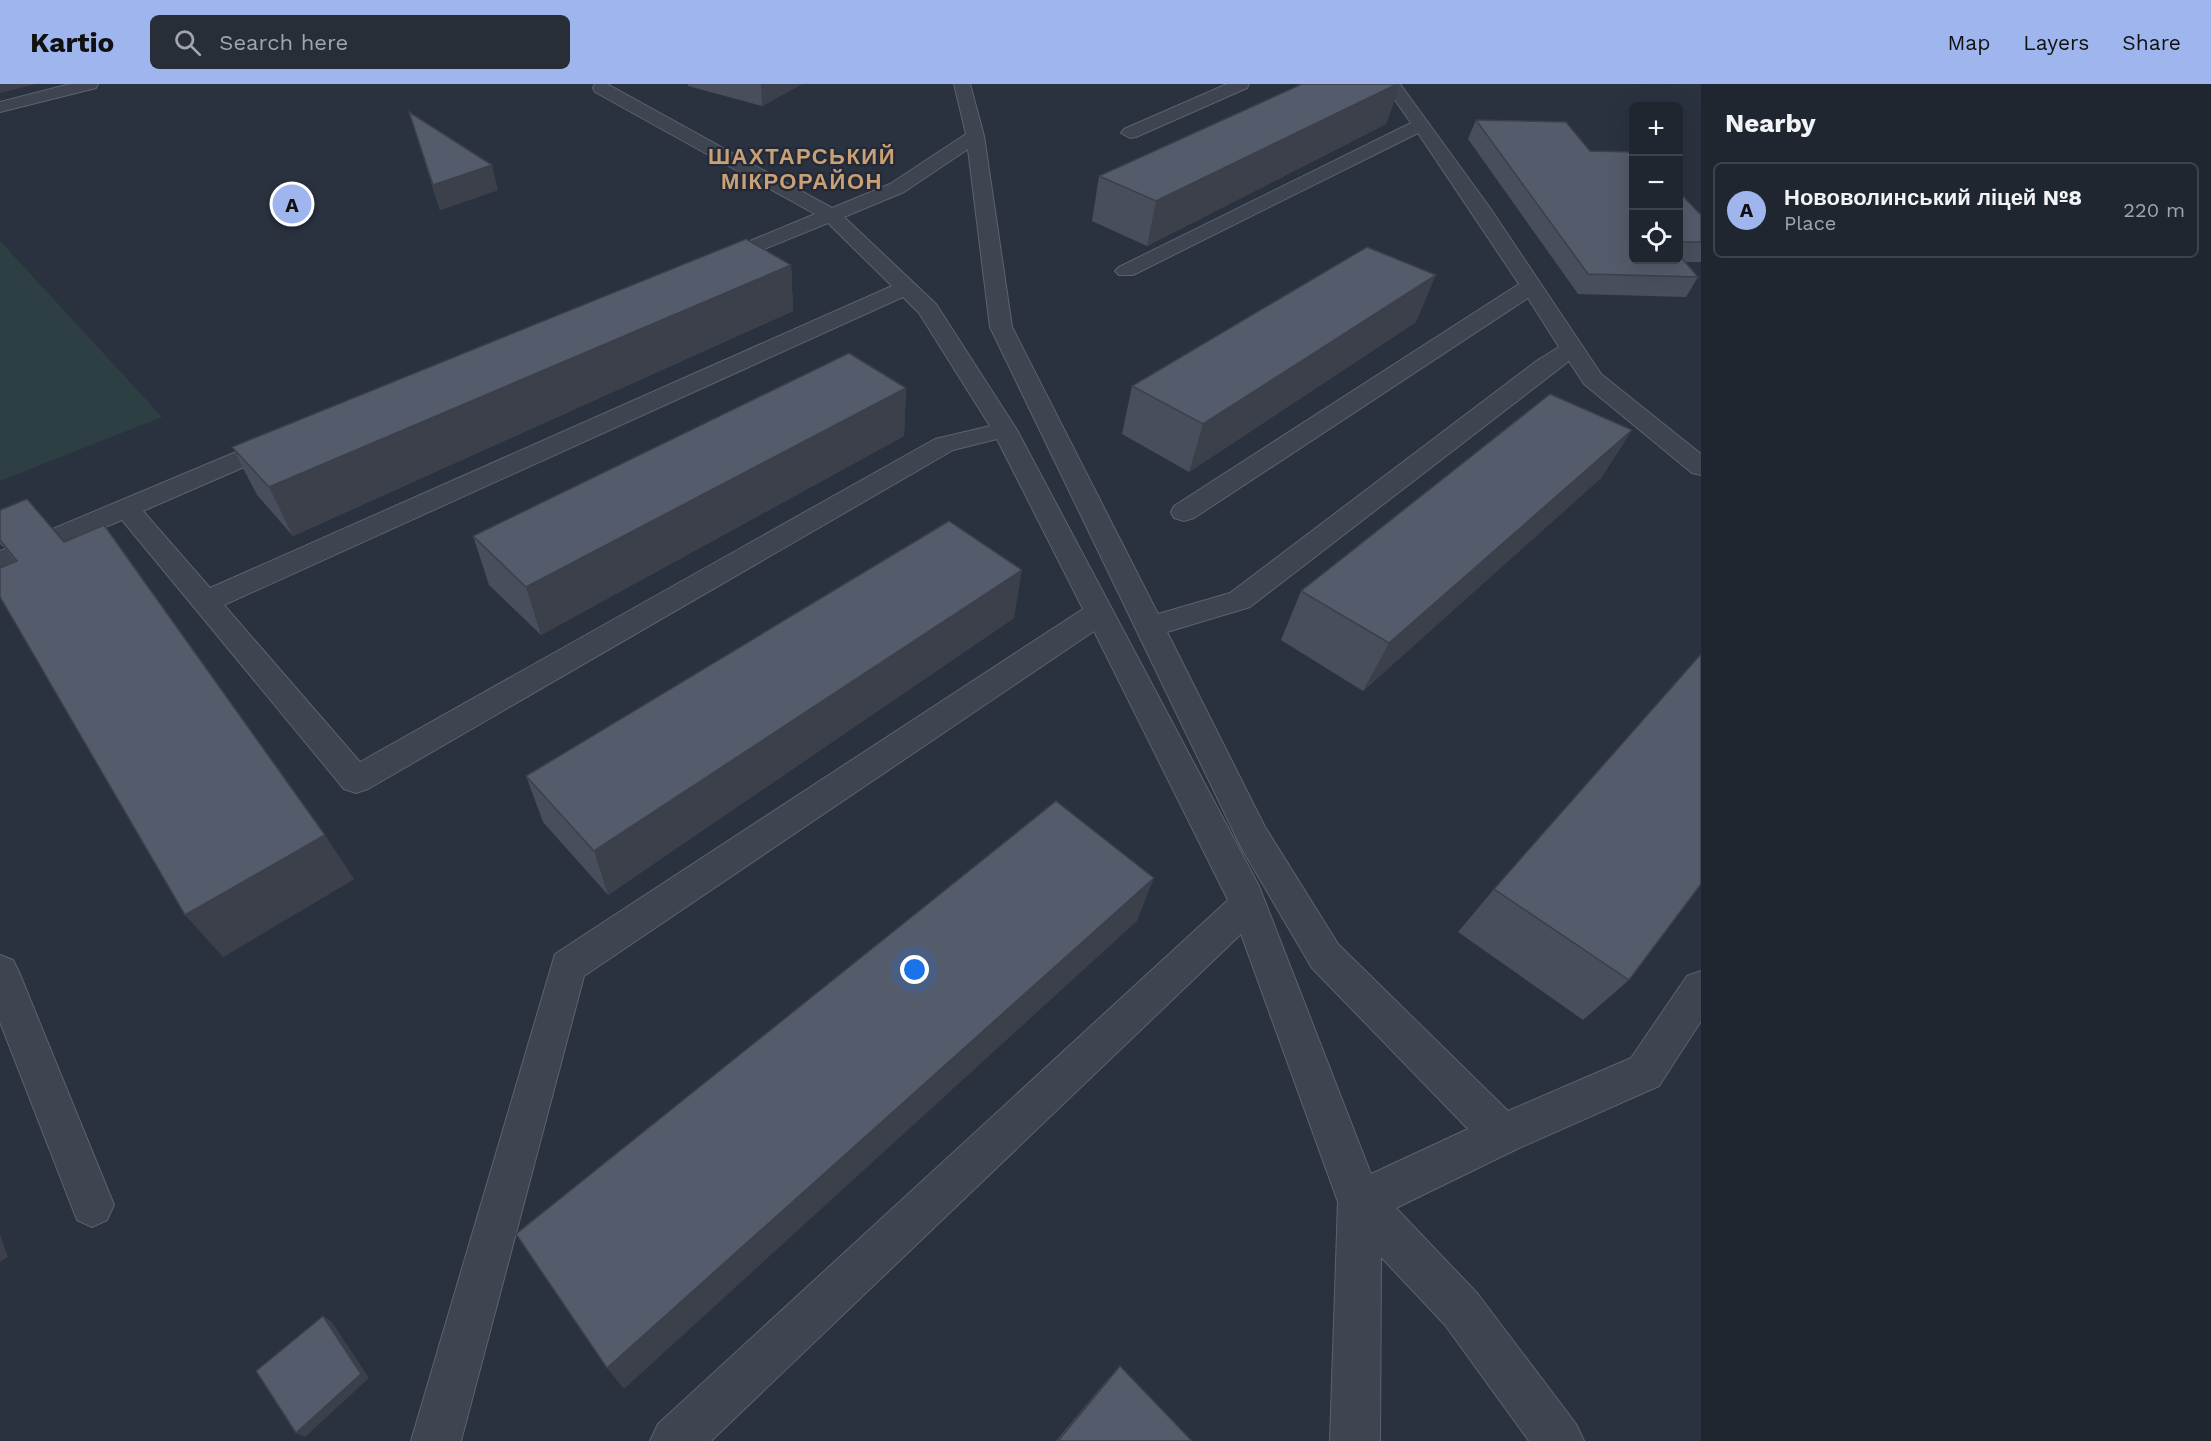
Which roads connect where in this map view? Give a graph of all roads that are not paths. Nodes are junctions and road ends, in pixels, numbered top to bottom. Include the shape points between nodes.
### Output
1 (90, 84) edge
2 (962, 84) edge
3 (1241, 84) edge
4 (1392, 84) edge
5 (601, 88) dead end
6 (0, 107) edge
7 (1421, 125) junction
8 (1130, 133) dead end
9 (975, 136) junction
10 (831, 215) junction
11 (700, 269) edge
12 (1126, 271) dead end
13 (1531, 286) junction
14 (906, 288) junction
15 (1572, 349) junction
16 (1005, 430) junction
17 (297, 436) edge
18 (1701, 467) edge
19 (126, 508) junction
20 (1184, 512) dead end
21 (0, 562) edge
22 (205, 602) junction
23 (1099, 613) junction
24 (1149, 627) junction
25 (1247, 905) junction
26 (0, 972) edge
27 (1701, 988) edge
28 (1502, 1134) junction
29 (1360, 1202) junction
30 (92, 1205) dead end
31 (435, 1441) edge
32 (675, 1441) edge
33 (1355, 1441) edge
34 (1559, 1441) edge

1 - 6 street
2 - 9 street
3 - 8 street
4 - 7 street
5 - 10 street
7 - 12 street
7 - 13 street
9 - 10 street via 897,188
9 - 24 street via 1001,327
10 - 11 street
10 - 14 street
13 - 15 street
13 - 20 street
14 - 16 street via 928,309
14 - 22 street
15 - 18 street via 1592,379
15 - 24 street via 1240,600
16 - 22 street via 944,444 356,780
16 - 23 street
17 - 19 street
19 - 21 street
19 - 22 street
23 - 25 street via 1241,886
23 - 31 street via 568,966
24 - 28 street via 1253,837 1325,956
25 - 29 street
25 - 32 street
26 - 30 street
27 - 28 street via 1645,1072
28 - 29 street
29 - 33 street
29 - 34 street via 1461,1309

